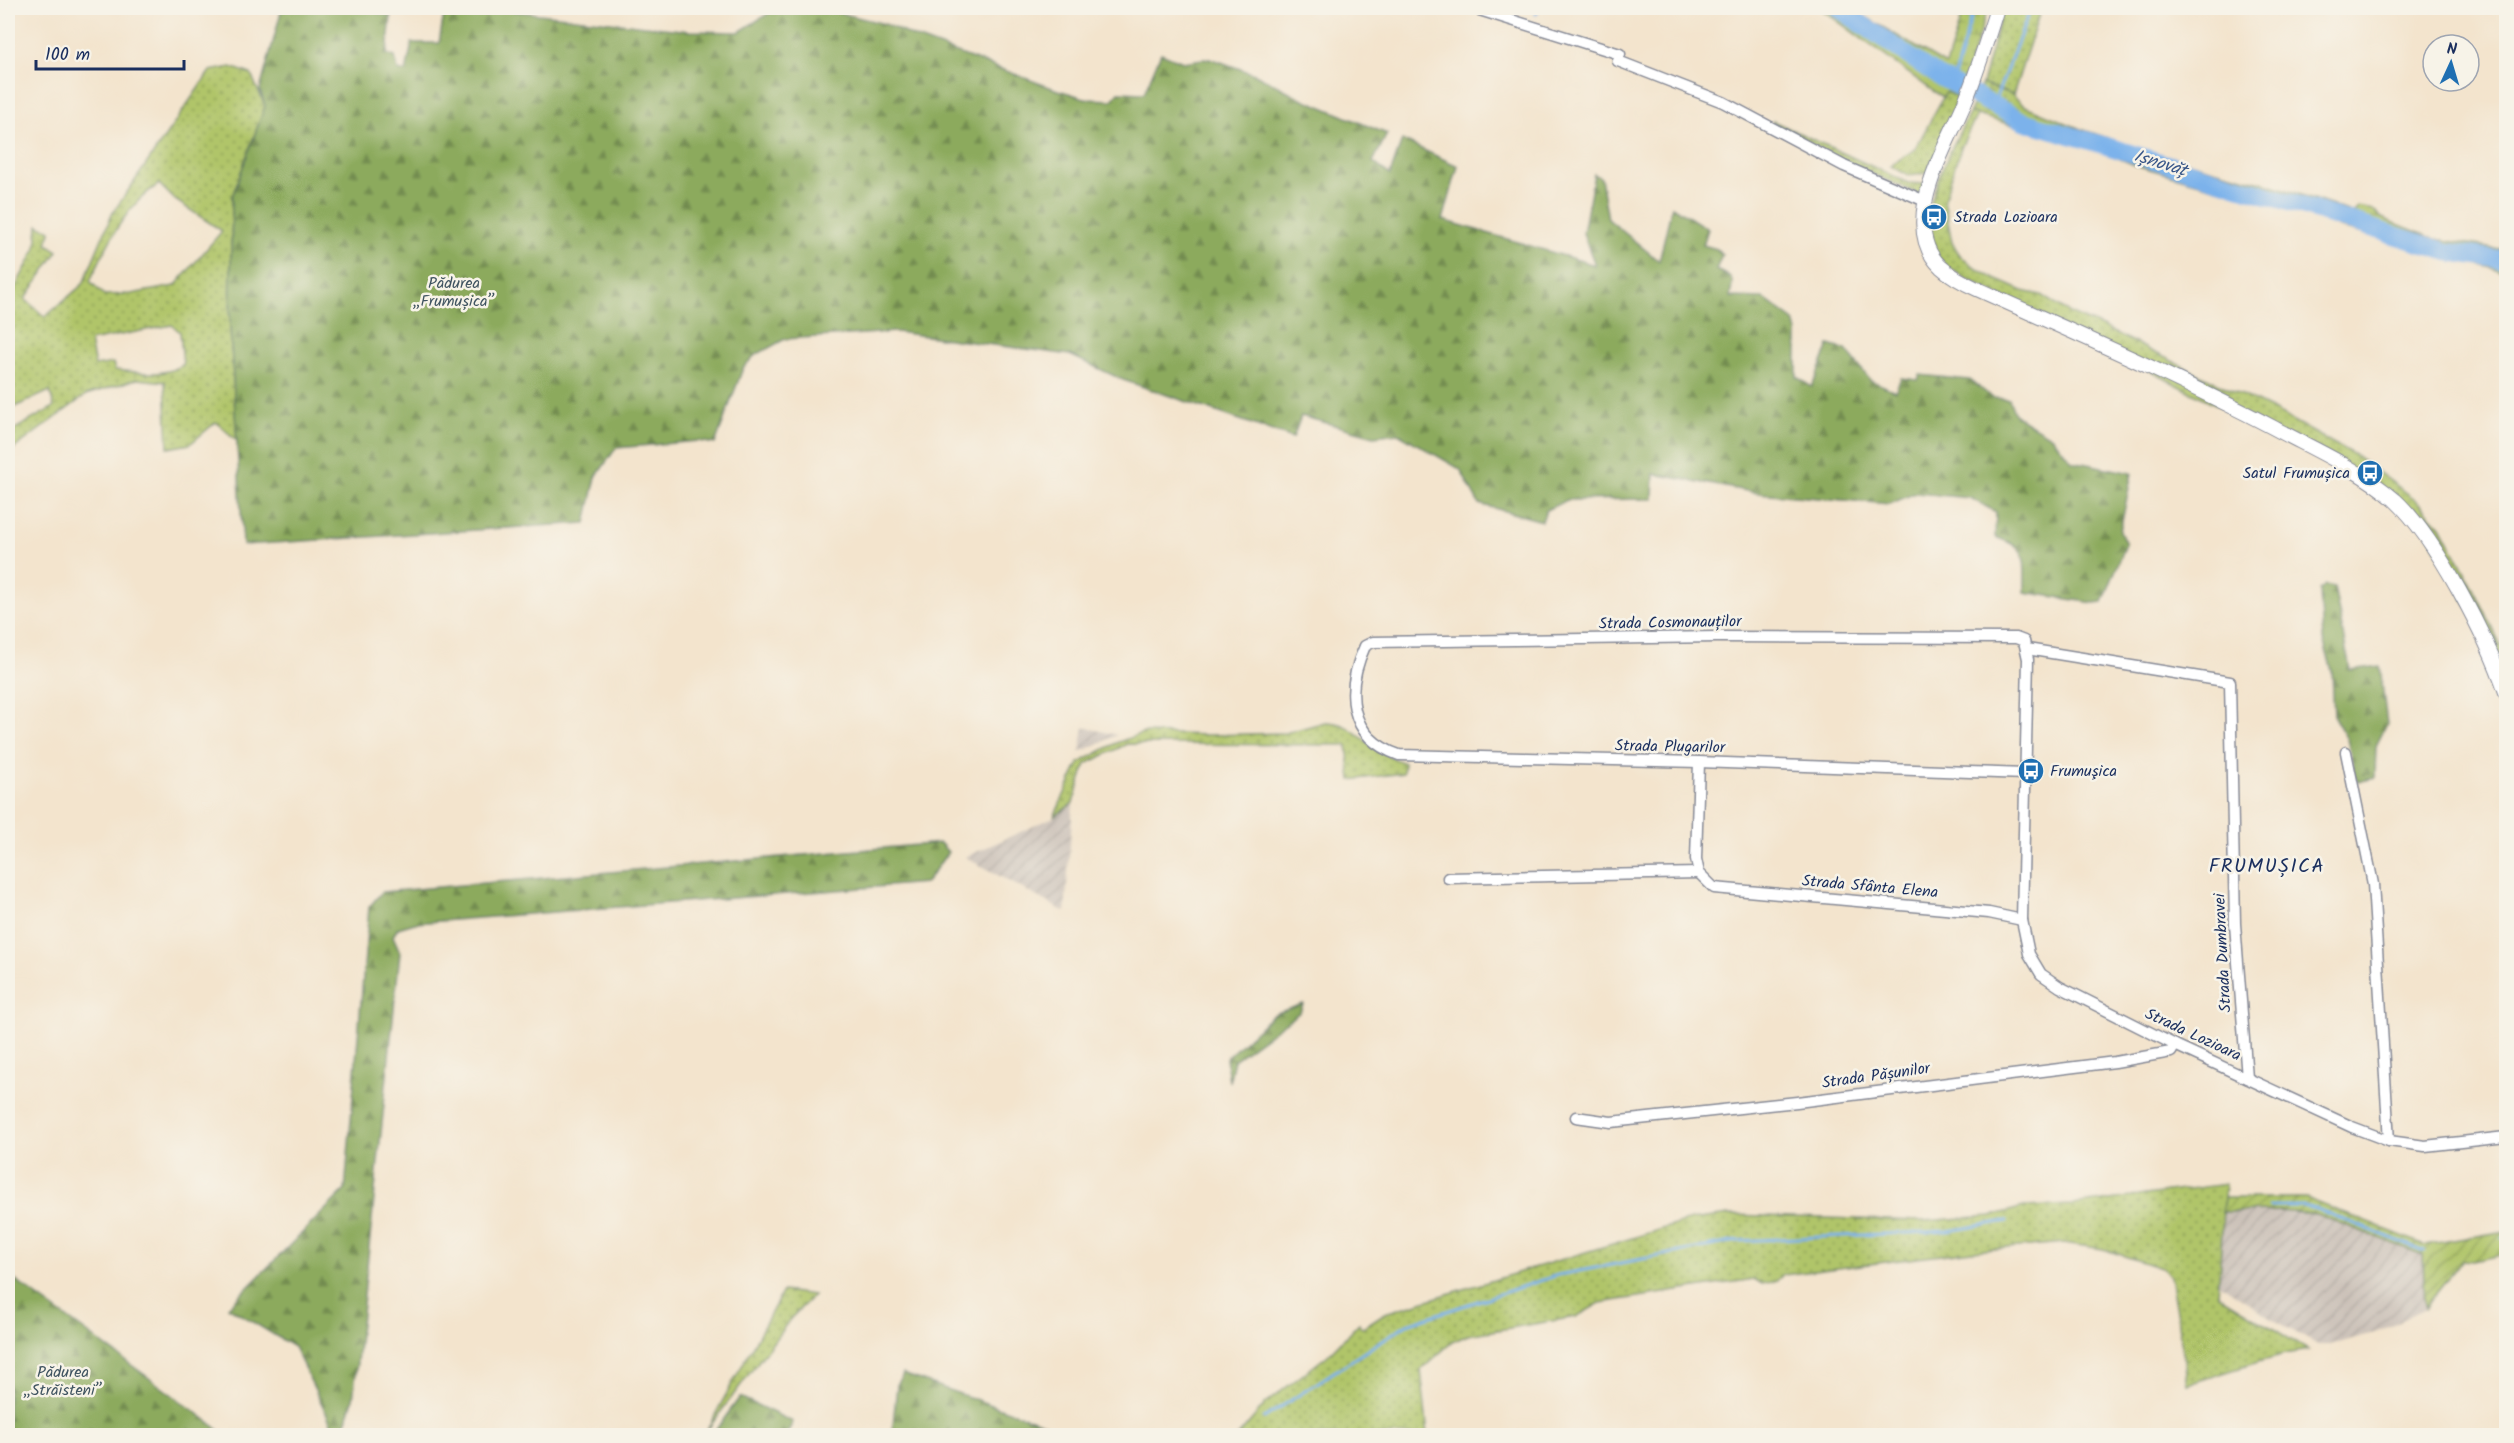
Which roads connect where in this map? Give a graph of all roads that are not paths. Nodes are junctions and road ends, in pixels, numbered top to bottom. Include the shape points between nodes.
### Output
1 (1473, 8) edge
2 (1997, 8) edge
3 (1925, 201) junction
4 (2025, 645) junction
5 (2230, 682) joint
6 (2506, 692) edge
7 (1351, 693) joint
8 (2346, 752) dead end
9 (1699, 762) junction
10 (2025, 774) junction
11 (1699, 873) junction
12 (1448, 878) dead end
13 (2022, 920) junction
14 (2175, 1045) junction
15 (2247, 1078) junction
16 (1576, 1117) dead end
17 (2506, 1137) edge
18 (2389, 1141) junction

1 - 3 street via 1620,54 1618,61 1723,102 1844,166
2 - 3 street via 1974,81
3 - 6 street via 1924,234 1930,252 1954,278 2215,397 2342,464 2395,501 2438,557 2478,628
4 - 5 street, Strada Cosmonauților
4 - 7 street, Strada Cosmonauților via 2016,638 1373,642 1365,646
4 - 10 street, Strada Lozioara
5 - 15 street, Strada Dumbravei via 2235,924
7 - 9 street, Strada Plugarilor via 1361,729 1385,751 1399,755
8 - 18 street via 2373,885
9 - 10 street, Strada Plugarilor
9 - 11 street
10 - 13 street, Strada Lozioara
11 - 12 street
11 - 13 street, Strada Sfânta Elena via 1714,888 1989,913
13 - 14 street, Strada Lozioara via 2030,954 2041,974
14 - 15 street, Strada Lozioara
14 - 16 street, Strada Pășunilor via 2164,1054 2115,1062 1797,1102 1611,1122
15 - 18 street, Strada Lozioara
17 - 18 street, Strada Lozioara via 2444,1145

